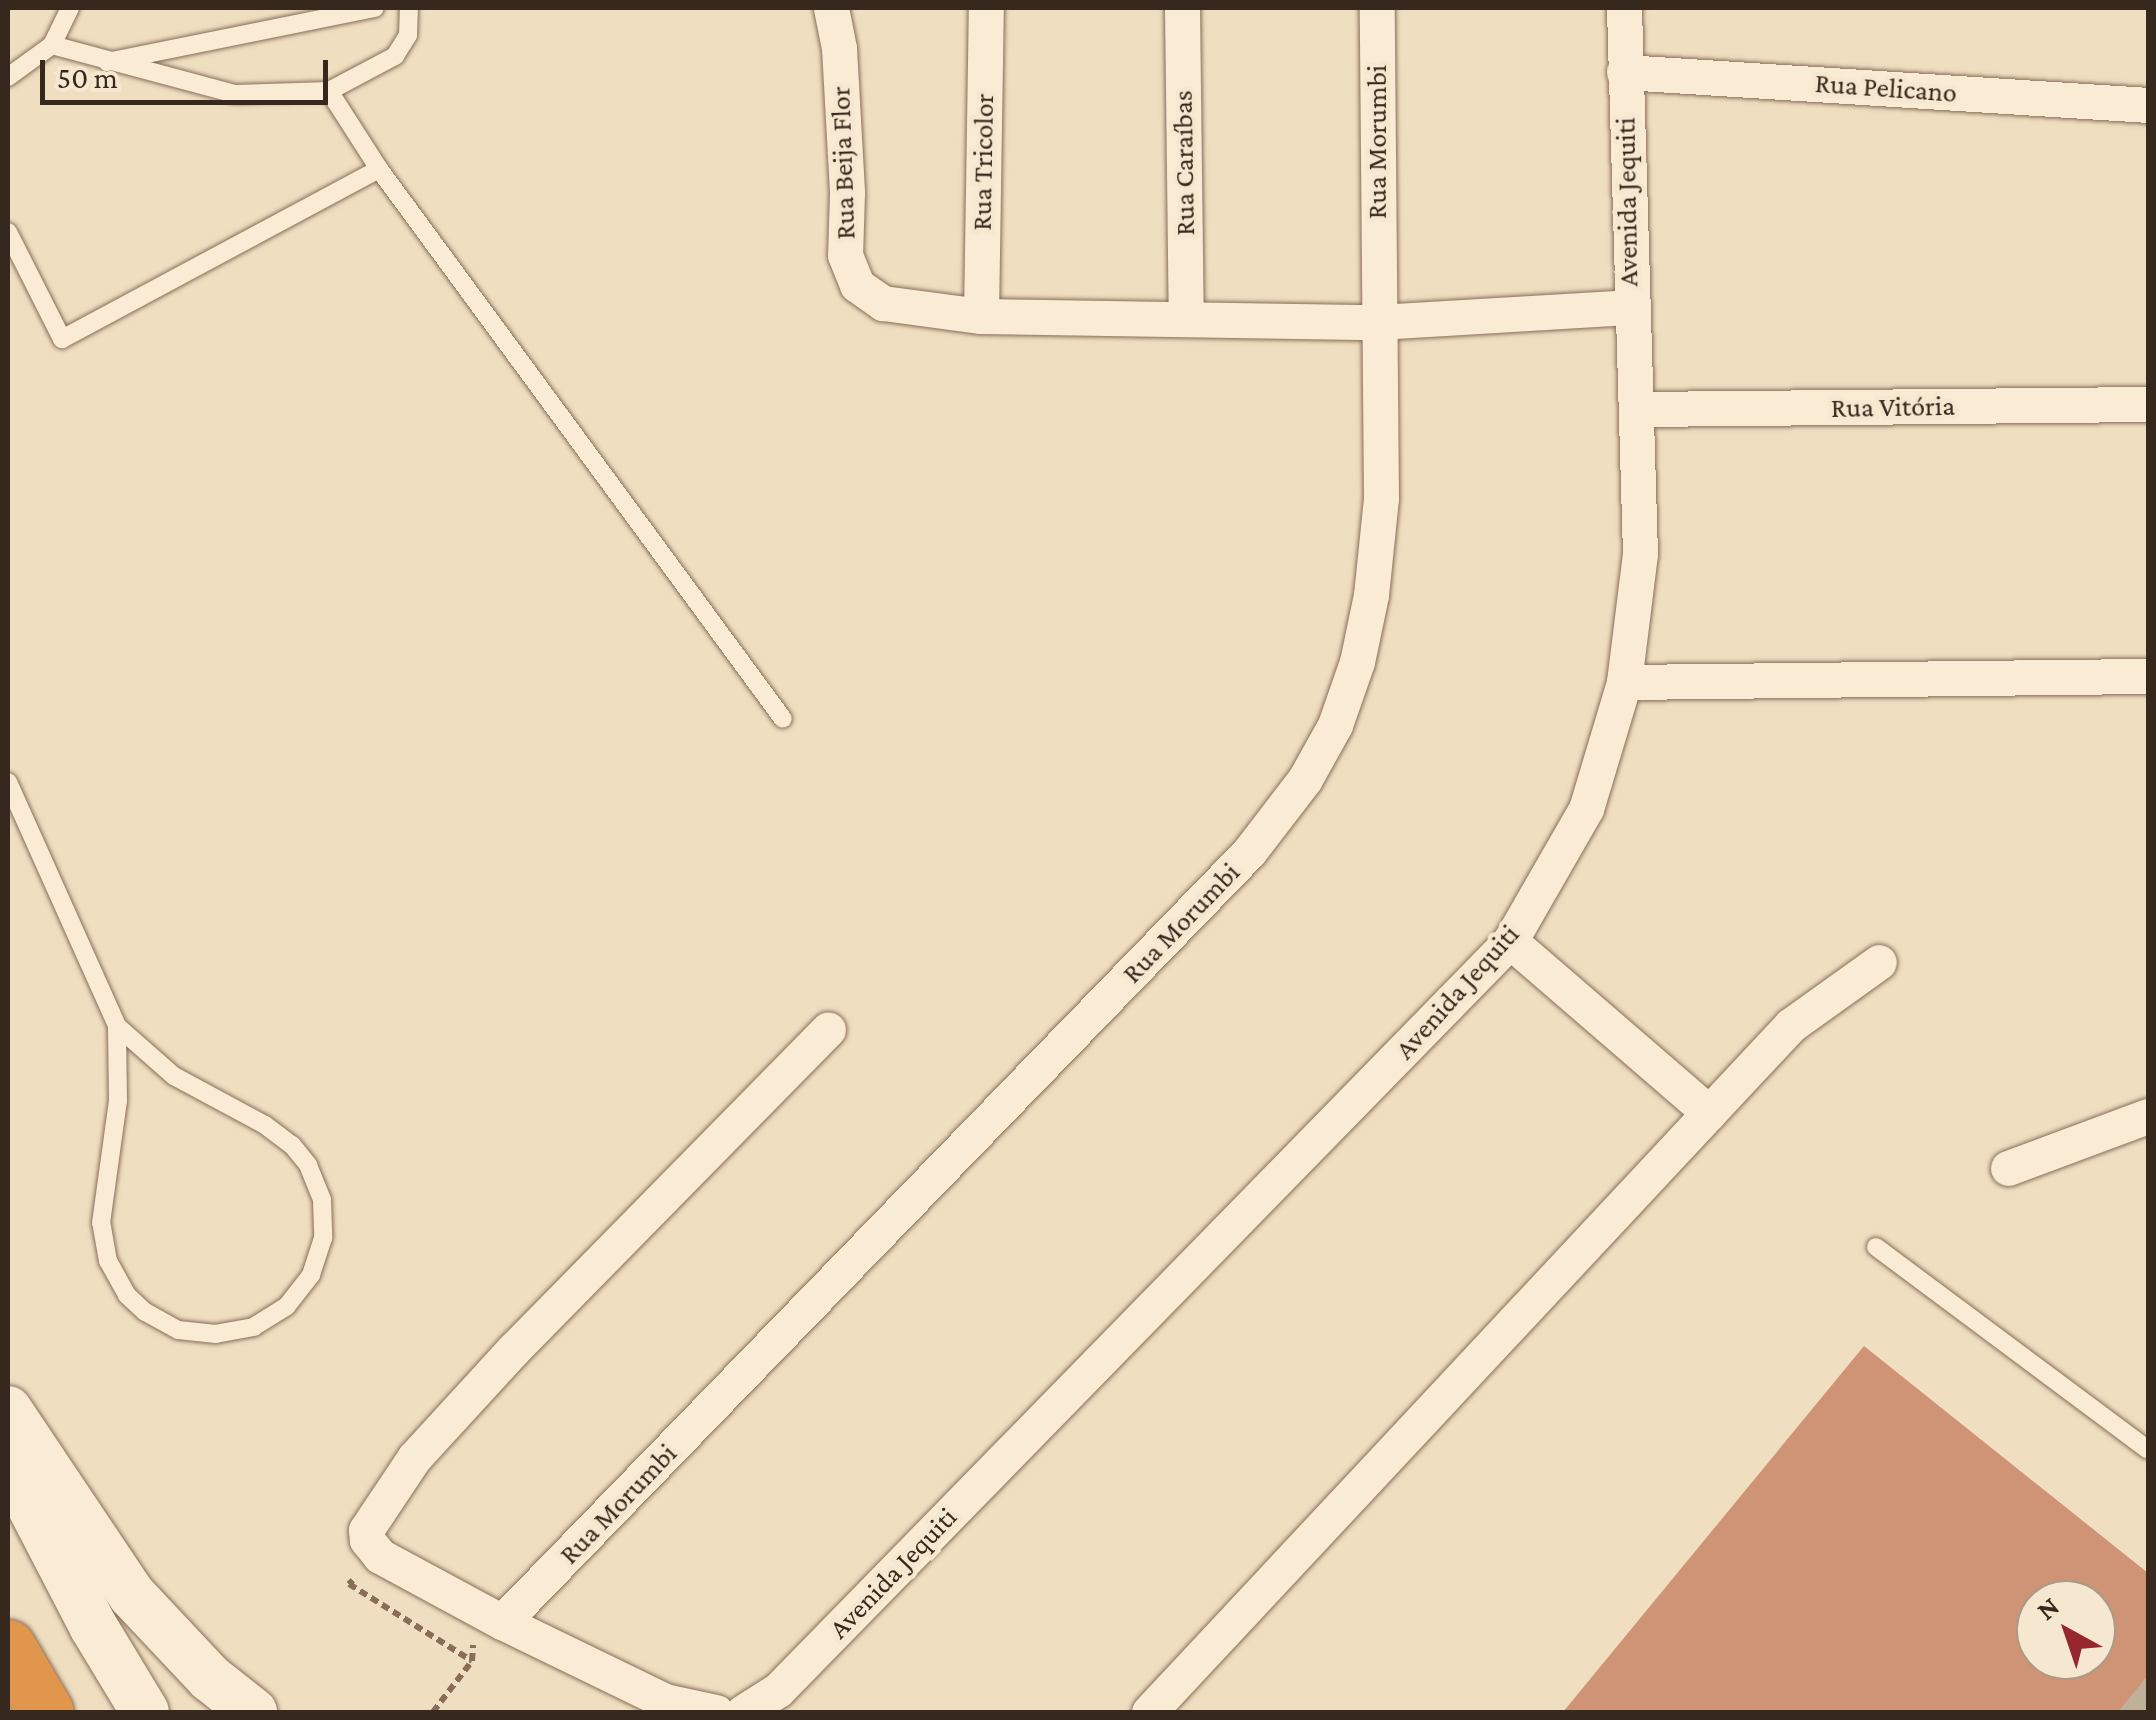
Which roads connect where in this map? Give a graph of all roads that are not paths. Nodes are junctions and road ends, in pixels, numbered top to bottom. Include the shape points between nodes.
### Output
1 (70, 8) edge
2 (375, 8) edge
3 (409, 8) edge
4 (831, 8) edge
5 (986, 8) edge
6 (1182, 8) edge
7 (1377, 8) edge
8 (1624, 8) edge
9 (52, 45) junction
10 (106, 62) junction
11 (1624, 72) junction
12 (9, 73) edge
13 (329, 91) junction
14 (2148, 105) edge
15 (379, 168) junction
16 (8, 232) edge
17 (1630, 307) junction
18 (981, 316) junction
19 (1186, 318) junction
20 (1378, 322) junction
21 (2148, 404) edge
22 (1638, 409) junction
23 (2148, 676) edge
24 (1624, 682) junction
25 (783, 719) dead end
26 (8, 782) edge
27 (1510, 942) junction
28 (1879, 962) dead end
29 (117, 1026) junction
30 (828, 1030) dead end
31 (1709, 1113) junction
32 (2148, 1116) edge
33 (2008, 1168) dead end
34 (1876, 1247) dead end
35 (8, 1410) edge
36 (2148, 1450) edge
37 (8, 1462) edge
38 (492, 1616) junction
39 (8, 1647) edge
40 (46, 1712) edge
41 (145, 1712) edge
42 (253, 1712) edge
43 (716, 1712) edge
44 (743, 1712) edge
45 (1149, 1712) edge

1 - 9 lane
2 - 10 lane
3 - 13 lane via 408,35 395,56
4 - 18 street, Rua Beija Flor via 843,121 846,255 857,285 882,303
5 - 18 street, Rua Tricolor
6 - 19 street, Rua Caraíbas
7 - 20 street, Rua Morumbi
8 - 11 street, Avenida Jequiti
9 - 10 lane
9 - 12 lane
10 - 13 lane via 235,94
11 - 14 street, Rua Pelicano
11 - 17 street, Avenida Jequiti
13 - 15 lane
15 - 16 lane via 62,339
15 - 25 lane
17 - 20 street
17 - 22 street, Avenida Jequiti
18 - 19 street
19 - 20 street
20 - 38 street, Rua Morumbi via 1380,499 1371,595 1335,725 1304,779 1249,852 1168,937
21 - 22 street, Rua Vitória
22 - 24 street, Avenida Jequiti via 1640,554
23 - 24 street
24 - 27 street, Avenida Jequiti via 1586,809
26 - 29 lane
27 - 31 street
27 - 44 street, Avenida Jequiti via 778,1690
28 - 31 street via 1791,1025
29 - 29 lane via 118,1101 102,1223 108,1261 127,1295 178,1330 216,1334 254,1327 287,1306 311,1275 323,1238 322,1200 308,1165 266,1125 174,1076
30 - 38 street via 514,1349 414,1458 372,1515 366,1530 372,1548
31 - 45 street
32 - 33 street
34 - 36 lane
35 - 42 main road via 132,1595 210,1678
37 - 41 main road
38 - 43 street via 665,1701
39 - 40 highway

